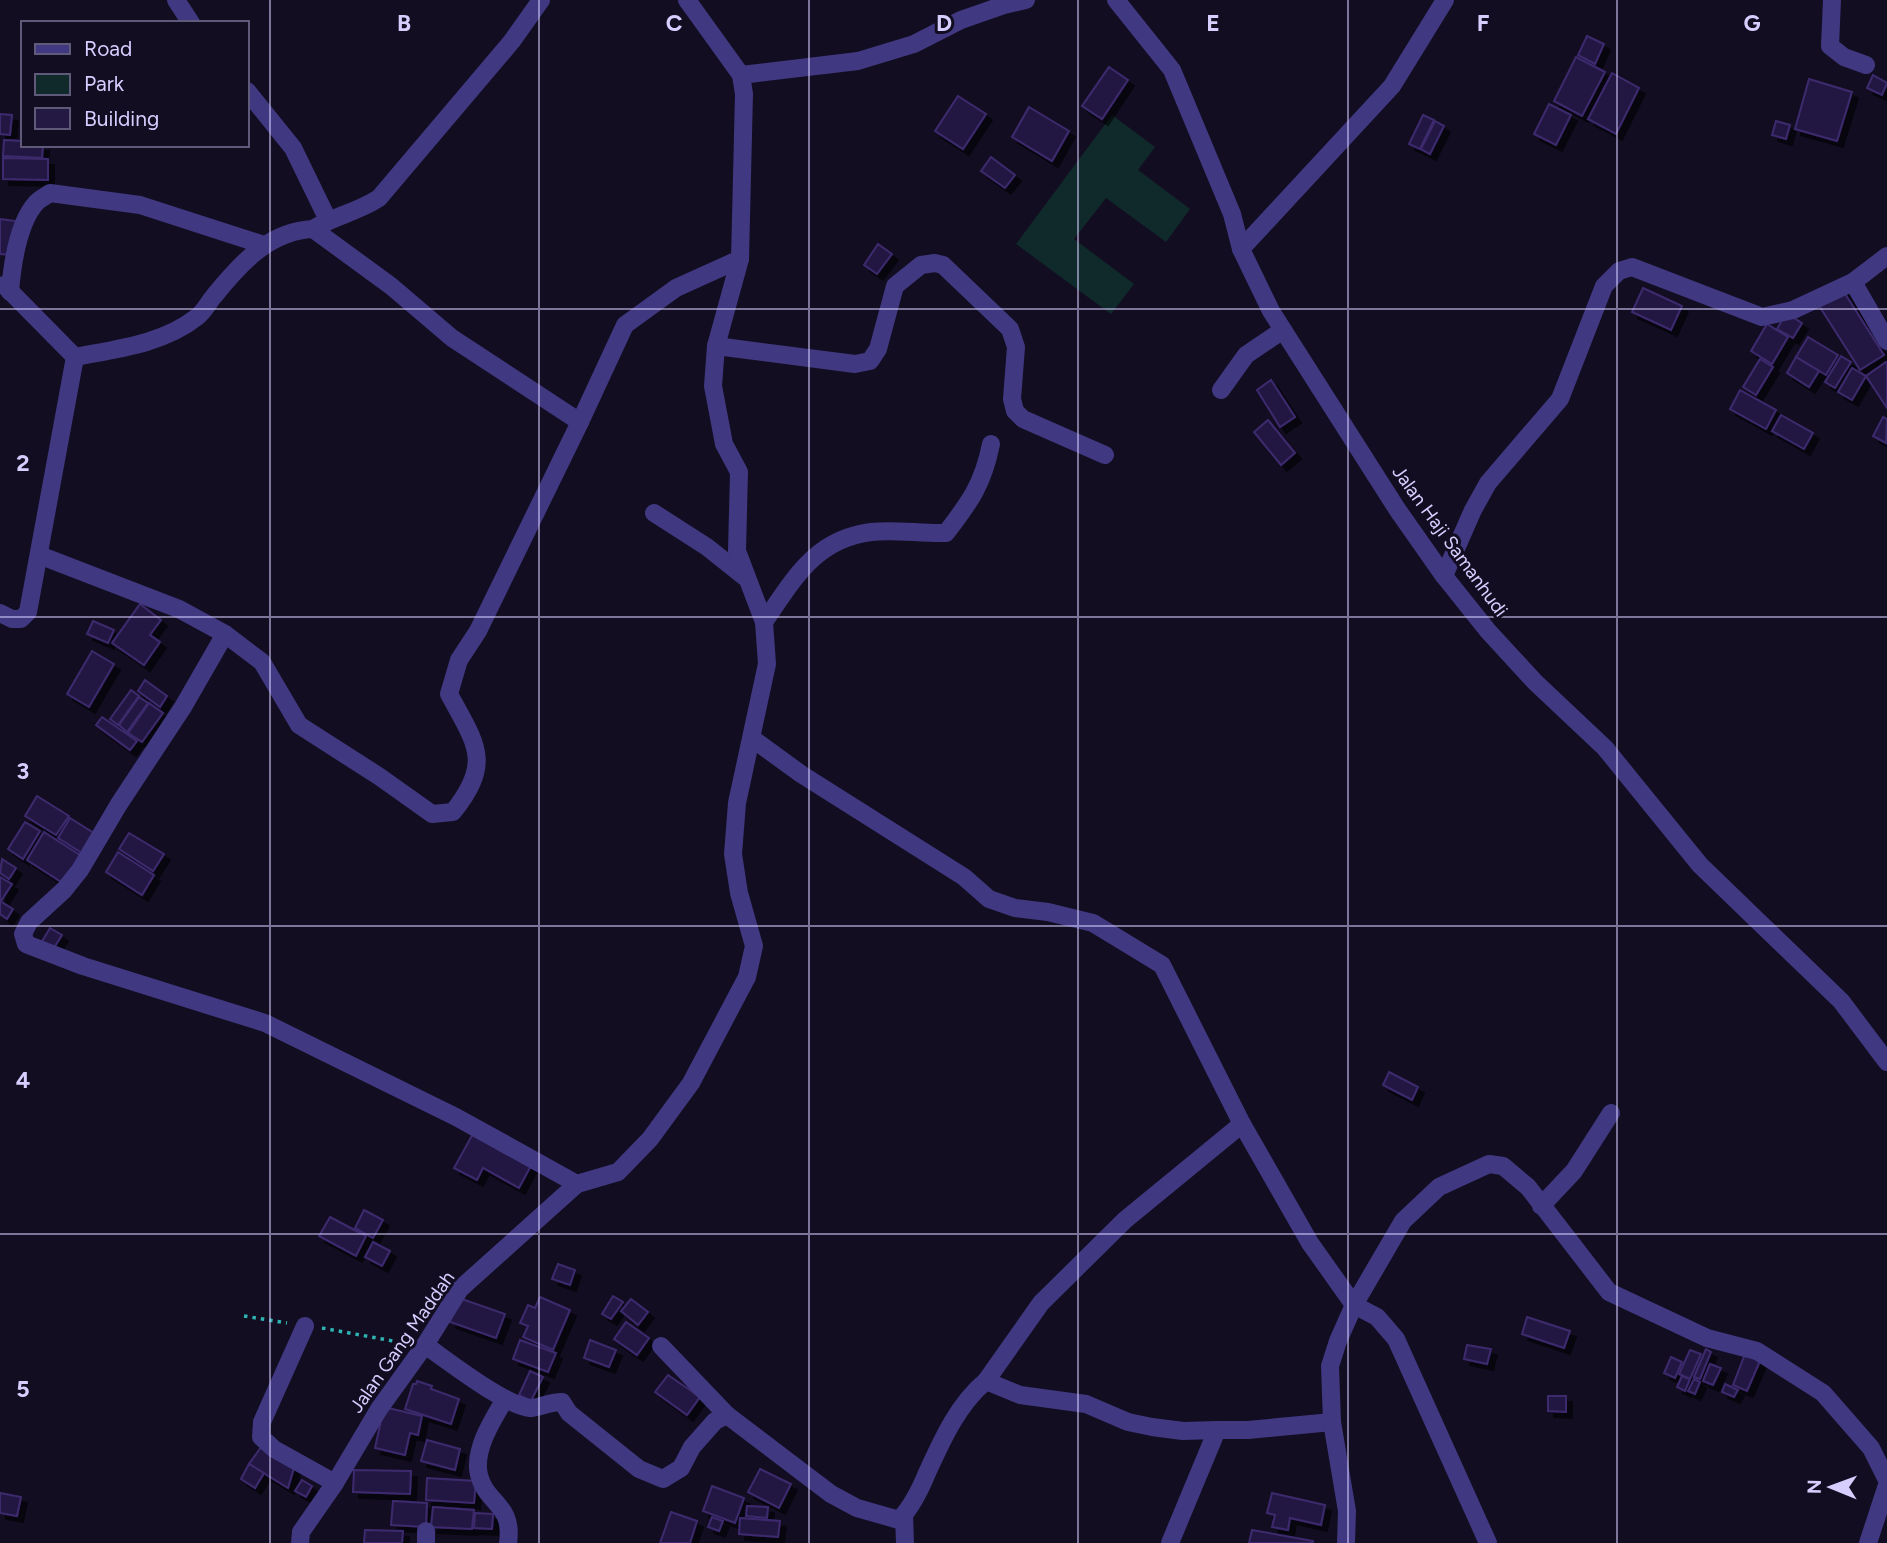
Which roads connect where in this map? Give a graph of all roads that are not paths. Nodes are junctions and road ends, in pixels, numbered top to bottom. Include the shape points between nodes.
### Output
1 (176, 0) edge
2 (541, 0) edge
3 (687, 0) edge
4 (1026, 0) edge
5 (1115, 0) edge
6 (1445, 0) edge
7 (1832, 0) edge
8 (1003, 2) edge
9 (190, 21) edge
10 (1866, 65) dead end
11 (741, 75) junction
12 (248, 92) edge
13 (320, 225) junction
14 (264, 245) junction
15 (1241, 248) junction
16 (1887, 256) edge
17 (740, 259) junction
18 (1853, 282) junction
19 (5, 286) edge
20 (1283, 330) junction
21 (1887, 341) edge
22 (716, 346) junction
23 (75, 357) junction
24 (1220, 390) dead end
25 (580, 422) junction
26 (991, 444) dead end
27 (1105, 454) dead end
28 (653, 513) dead end
29 (39, 555) junction
30 (1444, 576) junction
31 (746, 578) junction
32 (0, 613) edge
33 (764, 622) junction
34 (225, 634) junction
35 (753, 739) junction
36 (1887, 1062) edge
37 (1611, 1113) dead end
38 (1242, 1124) junction
39 (578, 1184) junction
40 (1541, 1206) junction
41 (1354, 1305) junction
42 (305, 1326) road end
43 (425, 1345) junction
44 (661, 1346) dead end
45 (986, 1381) junction
46 (505, 1399) junction
47 (727, 1415) junction
48 (1332, 1422) junction
49 (1217, 1430) junction
50 (1887, 1480) edge
51 (335, 1483) junction
52 (1887, 1485) edge
53 (904, 1515) junction
54 (300, 1543) edge
55 (508, 1543) edge
56 (905, 1543) edge
57 (1170, 1543) edge
58 (1346, 1543) edge
59 (1488, 1543) edge
60 (1868, 1543) edge

1 - 9 street
2 - 13 street via 512,41 379,198
3 - 11 street
4 - 8 street
5 - 15 street, Jalan Haji Samanhudi via 1172,70 1232,214
6 - 15 street via 1392,86
7 - 10 street via 1830,46
8 - 11 street via 914,44 858,61
11 - 17 street, Jalan Gang Maddah via 745,118
12 - 13 street via 293,148
13 - 14 street
13 - 25 street via 452,338
14 - 19 street via 140,205 50,193 36,202 22,229
14 - 23 street via 198,317 152,340
15 - 20 street, Jalan Haji Samanhudi
16 - 18 street
17 - 22 street, Jalan Gang Maddah
17 - 25 street via 676,288 625,325
18 - 21 street
18 - 30 street via 1793,310 1762,317 1632,267 1619,271 1604,286 1560,398 1488,483
19 - 23 street
20 - 24 street via 1246,355
20 - 30 street, Jalan Haji Samanhudi
22 - 27 street via 855,364 870,361 878,349 895,286 922,265 943,265 1010,329 1016,347 1015,411 1023,419
22 - 31 street, Jalan Gang Maddah via 713,386 724,443 739,472 737,551
23 - 29 street
25 - 34 street via 478,631 459,660 449,694 475,744 478,766 468,793 453,812 432,814 299,725 262,662
26 - 33 street via 975,495 946,533 873,531 837,539 812,558
28 - 31 street
29 - 32 street via 28,612 21,619
29 - 34 street via 179,609
30 - 36 street, Jalan Haji Samanhudi via 1535,682 1605,748 1700,865 1841,1002
31 - 33 street, Jalan Gang Maddah
33 - 35 street, Jalan Gang Maddah via 767,664
34 - 39 street via 80,870 29,922 23,934 26,944 83,967 265,1023 456,1117
35 - 38 street via 989,898 1015,908 1093,923 1162,965
35 - 39 street, Jalan Gang Maddah via 737,803 733,854 754,946 747,977 691,1083 650,1139 618,1172
37 - 40 street via 1574,1171
38 - 41 street via 1310,1243
38 - 45 street via 1125,1220 1041,1303
39 - 43 street, Jalan Gang Maddah via 460,1289
40 - 41 street via 1528,1187 1503,1166 1489,1164 1439,1187 1403,1221
40 - 50 street via 1609,1292 1707,1338 1757,1351 1823,1393 1871,1448
41 - 48 street via 1330,1366
41 - 59 street via 1377,1317 1396,1339
42 - 51 street via 262,1422 261,1437
43 - 46 street
43 - 51 street, Jalan Gang Maddah via 379,1409
44 - 47 street
45 - 49 street via 1020,1395 1086,1404 1128,1422 1183,1431
45 - 53 street via 970,1394 955,1418
46 - 47 street via 529,1408 562,1402 569,1413 639,1469 663,1479 681,1468 692,1447 715,1421
46 - 55 street via 480,1453 479,1474 504,1512 510,1528
47 - 53 street via 831,1494 857,1508 899,1520
48 - 49 street
48 - 58 street via 1347,1511
49 - 57 street
51 - 54 street, Jalan Gang Maddah via 301,1532
52 - 60 street
53 - 56 street

